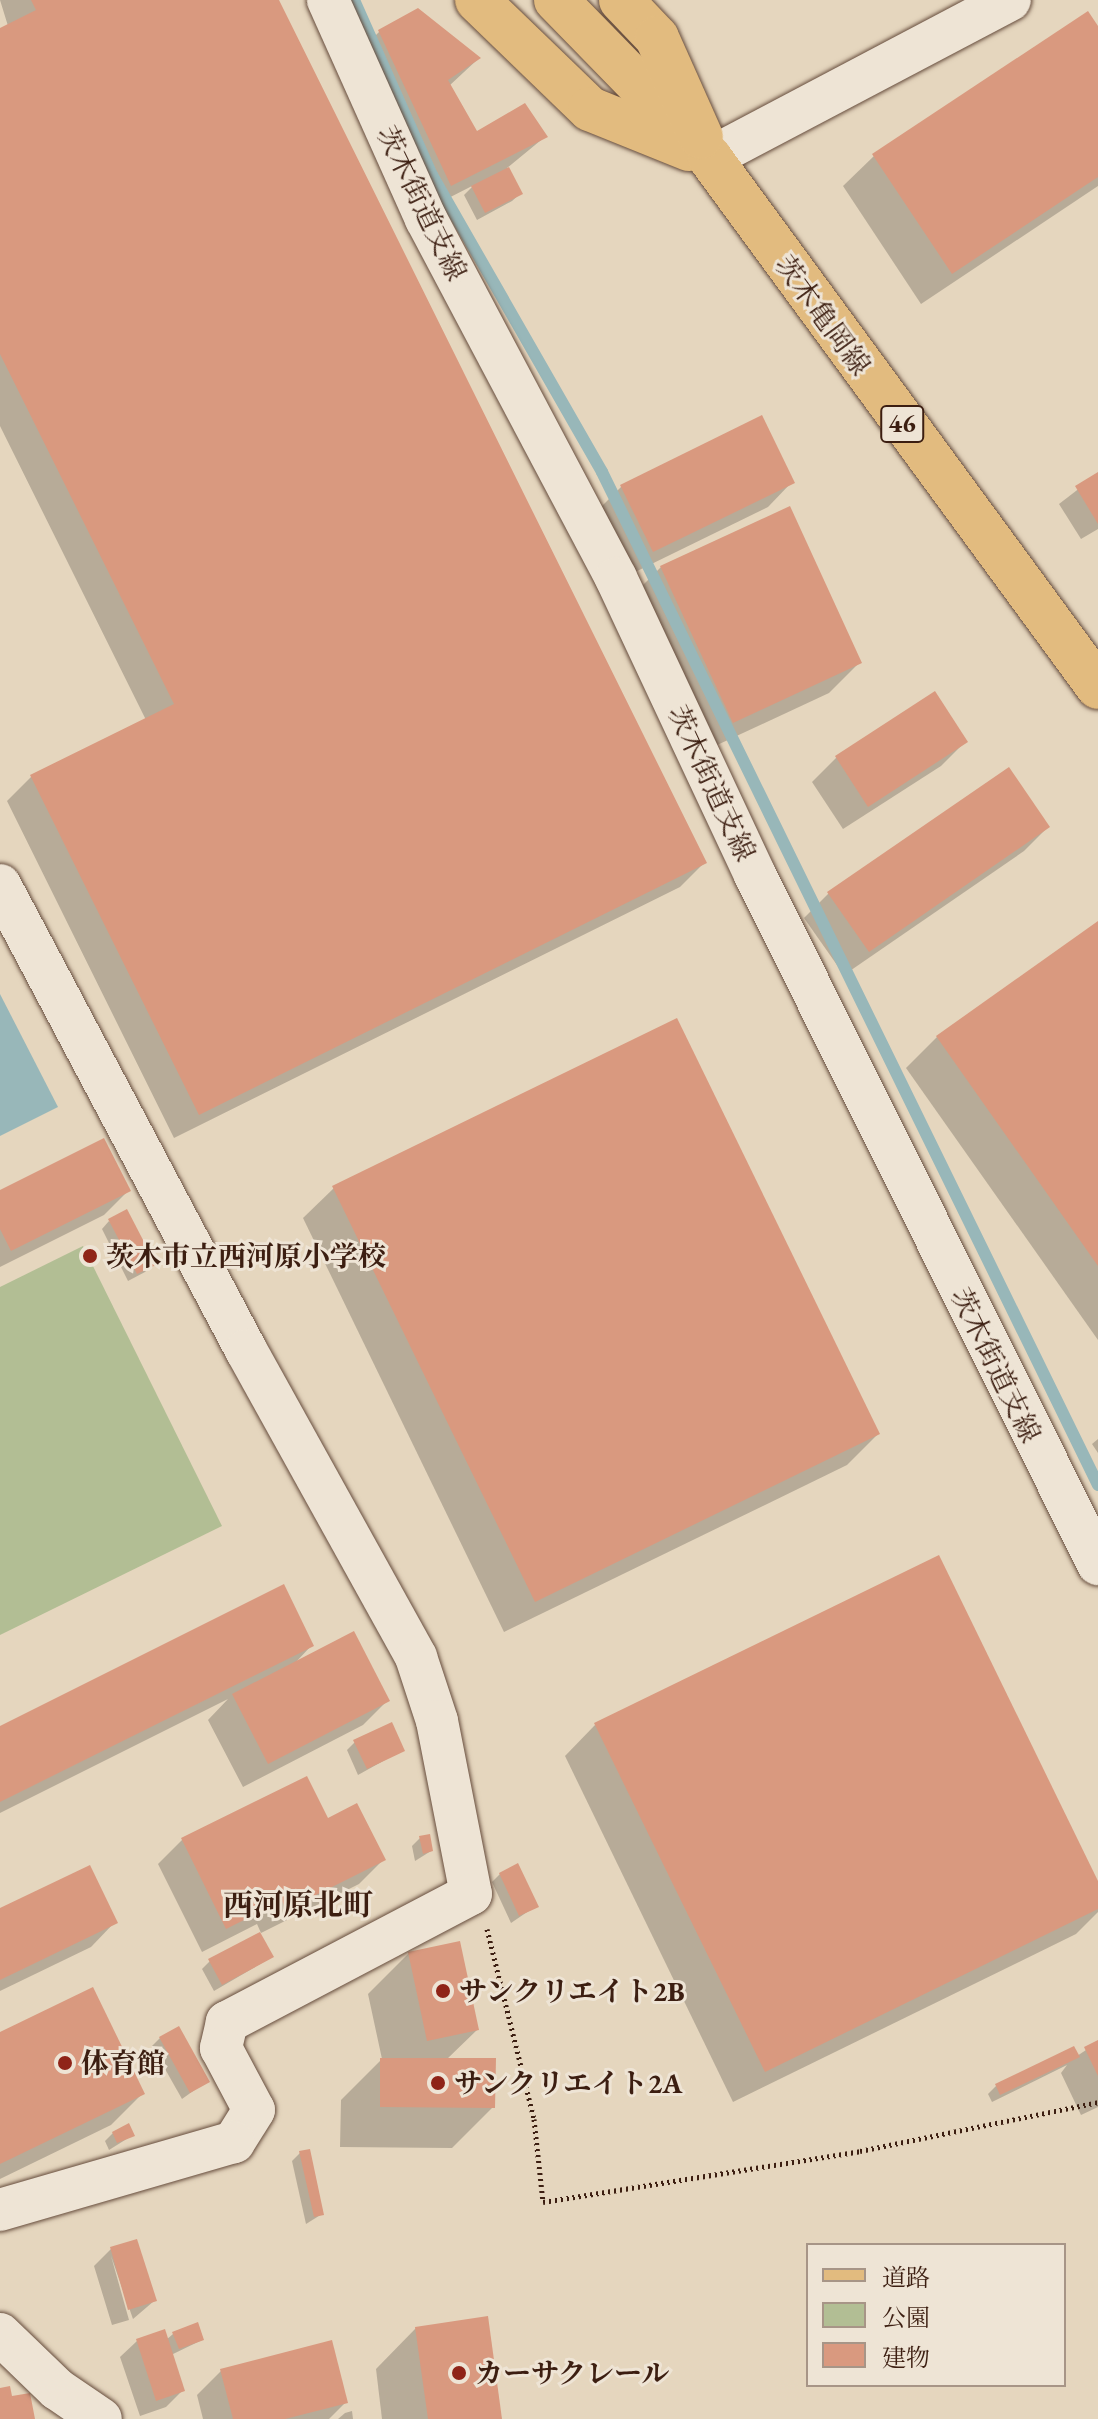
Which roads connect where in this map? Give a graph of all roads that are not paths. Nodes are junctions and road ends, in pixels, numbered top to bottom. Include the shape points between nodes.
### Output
1 (328, 0) edge
2 (477, 0) edge
3 (556, 0) edge
4 (621, 0) edge
5 (1010, 0) edge
6 (710, 158) junction
7 (1097, 685) edge
8 (0, 885) edge
9 (1098, 1564) edge
10 (0, 2210) edge
11 (0, 2334) edge
12 (101, 2419) edge

1 - 9 street, 茨木街道支線 via 426,219 616,578 755,875
2 - 6 main road via 590,109
3 - 6 main road, 茨木亀岡線 / 46
4 - 6 main road, 46 via 657,38
5 - 6 street
6 - 7 main road, 茨木亀岡線 / 46
8 - 10 street via 246,1350 416,1657 437,1721 471,1894 227,2022 221,2048 254,2110 234,2142
11 - 12 street via 57,2389

